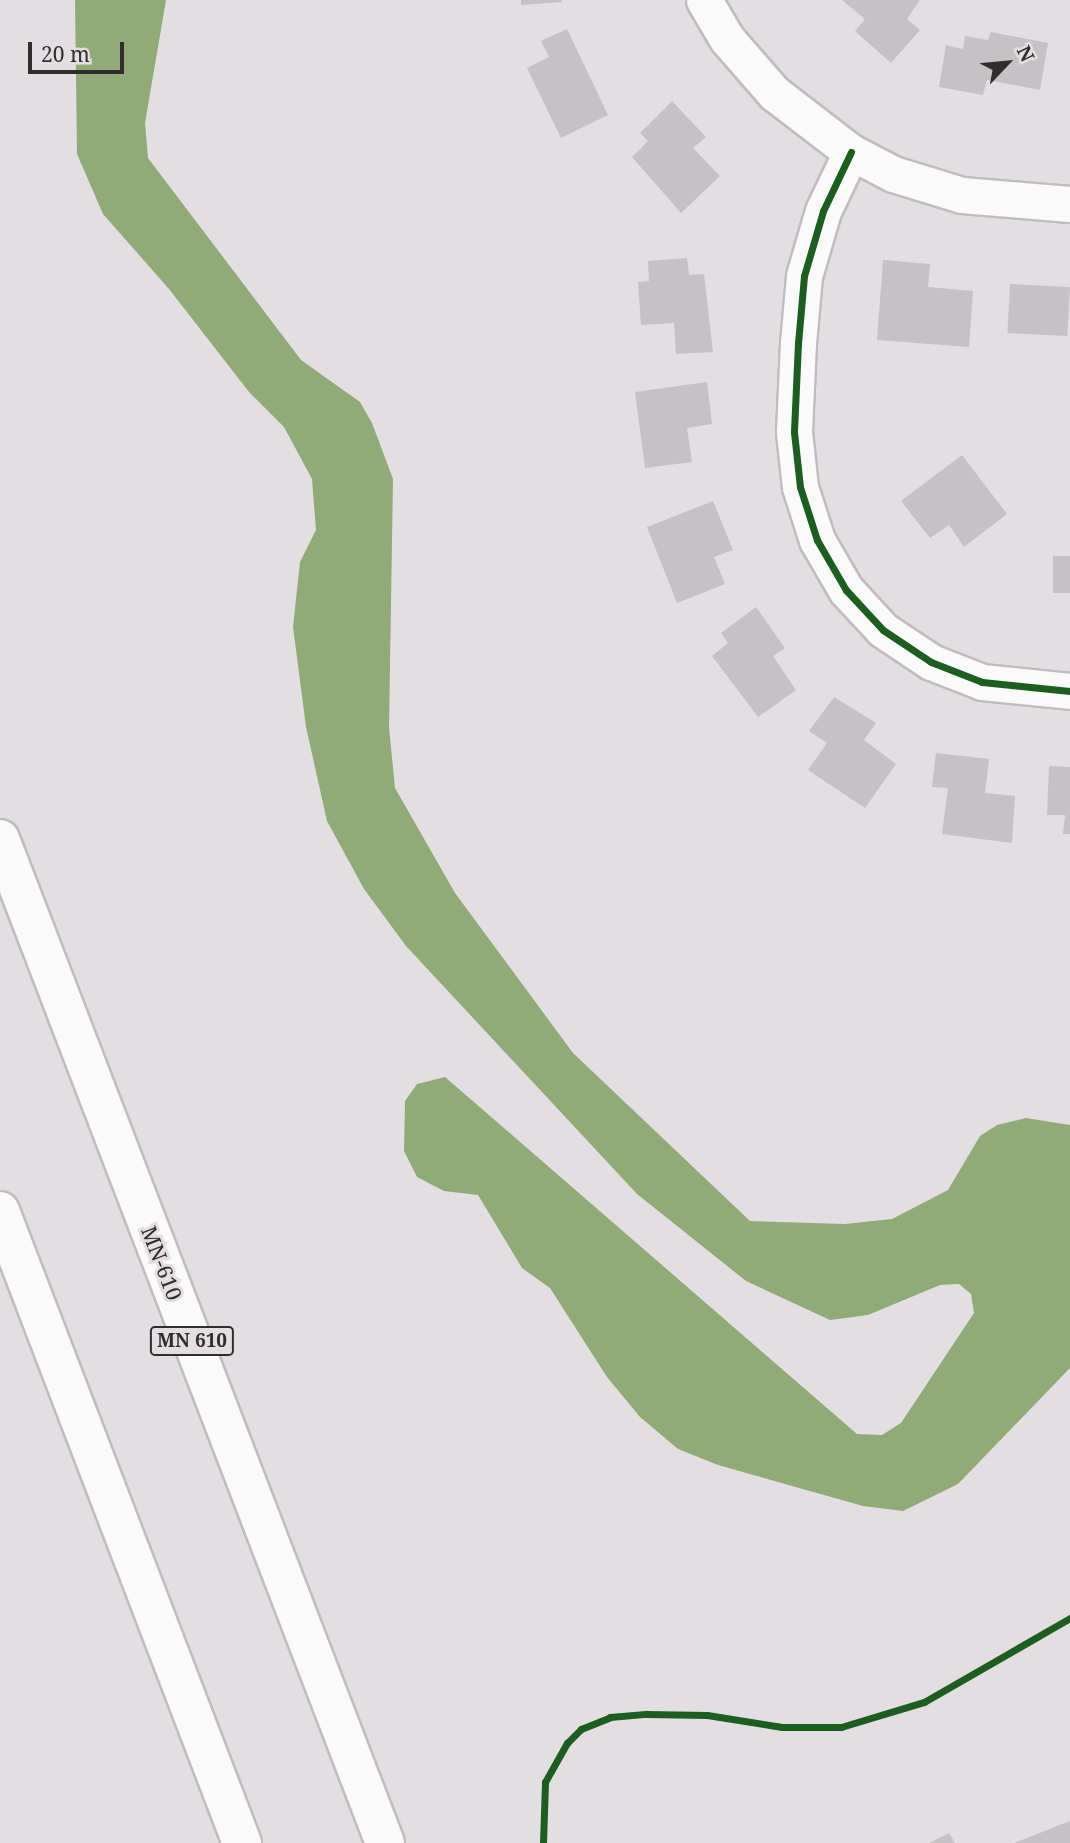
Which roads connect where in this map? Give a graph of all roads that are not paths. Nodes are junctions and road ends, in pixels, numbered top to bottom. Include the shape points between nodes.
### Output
1 (704, 0) edge
2 (851, 152) junction
3 (1070, 204) edge
4 (1070, 691) edge
5 (0, 839) edge
6 (0, 1211) edge
7 (242, 1843) edge
8 (385, 1843) edge

1 - 2 street via 727,39 774,93
2 - 3 street via 893,174 962,195
2 - 4 street via 823,211 803,289 794,432 800,487 817,540 846,590 883,631 931,662 982,682
5 - 8 highway, MN-610 / MN 610
6 - 7 highway

